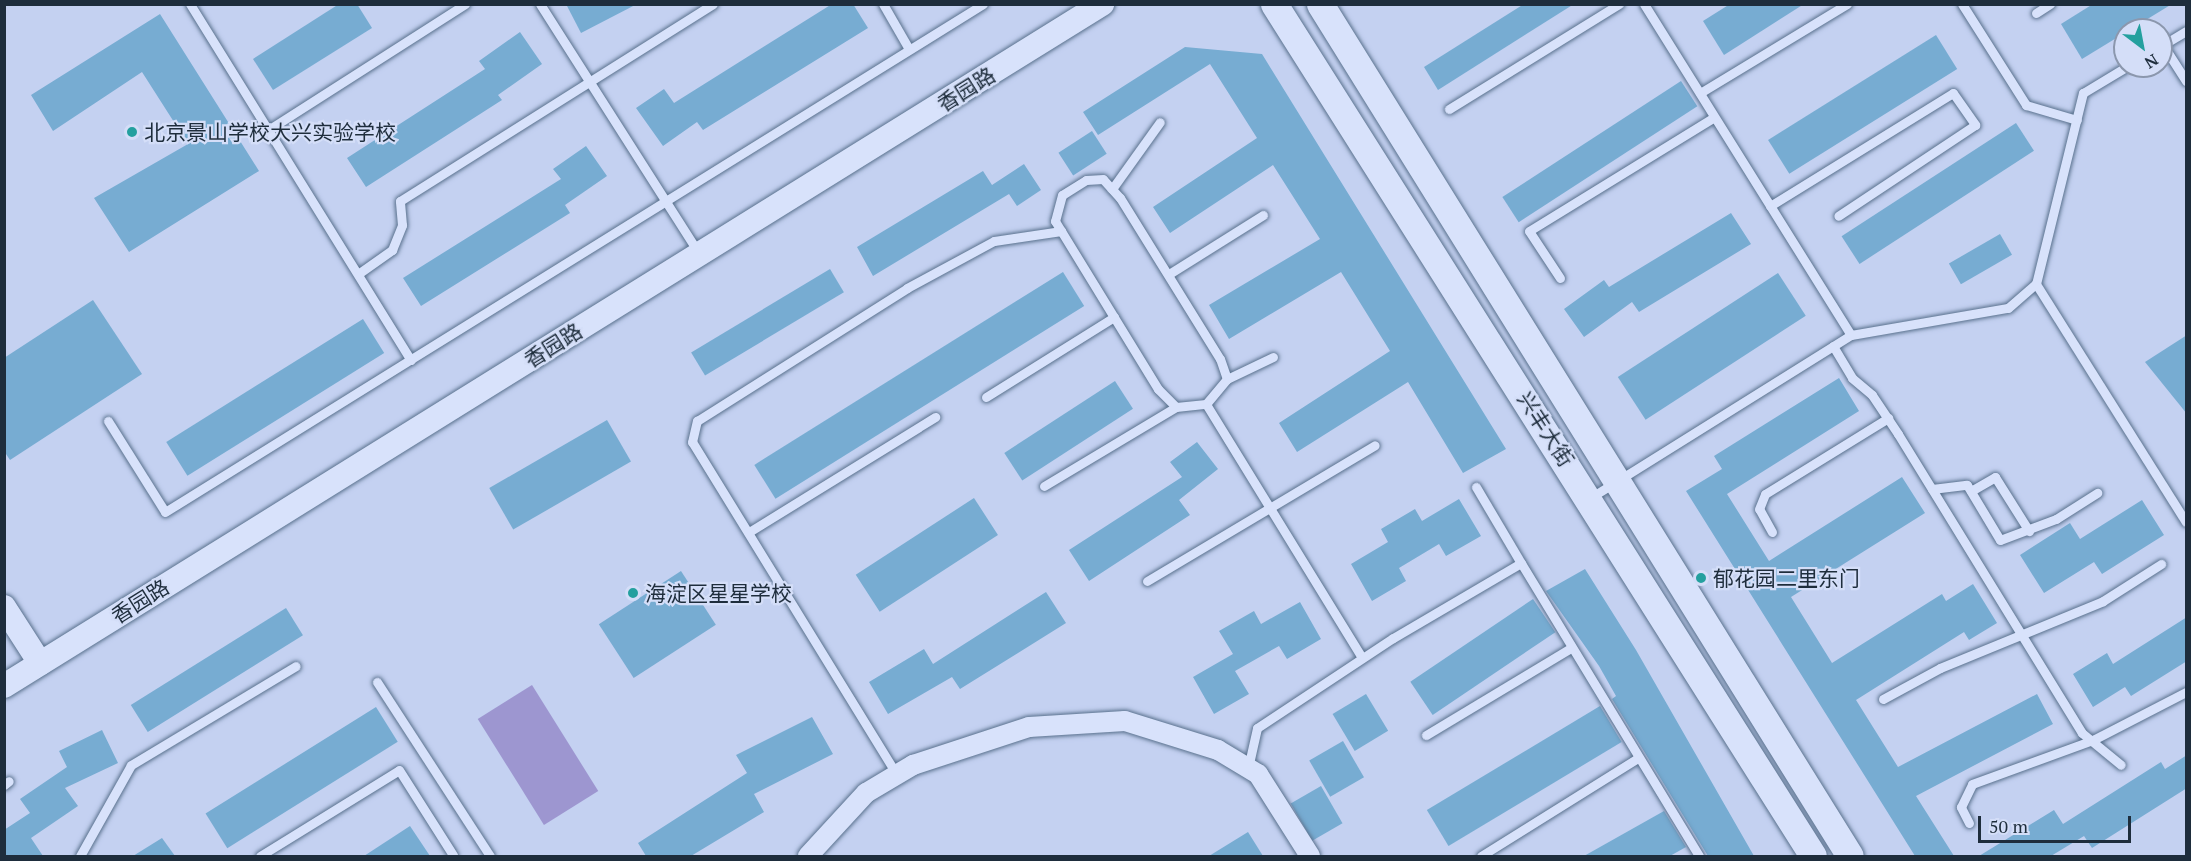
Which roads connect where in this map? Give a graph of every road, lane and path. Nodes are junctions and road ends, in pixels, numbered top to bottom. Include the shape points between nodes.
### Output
1 (190, 4) edge
2 (465, 4) edge
3 (540, 4) edge
4 (713, 4) edge
5 (883, 4) edge
6 (983, 4) edge
7 (1102, 4) edge
8 (1274, 4) edge
9 (1320, 4) edge
10 (1619, 4) edge
11 (1644, 4) edge
12 (1847, 4) edge
13 (1962, 4) edge
14 (2050, 4) edge
15 (2036, 13) dead end
16 (2187, 31) edge
17 (2173, 39) edge
18 (909, 49) junction
19 (2173, 61) edge
20 (2113, 75) edge
21 (589, 81) junction
22 (2187, 81) edge
23 (1700, 93) junction
24 (1449, 109) dead end
25 (1714, 117) junction
26 (2076, 120) junction
27 (1160, 122) dead end
28 (268, 130) junction
29 (1112, 189) junction
30 (666, 200) junction
31 (1770, 206) junction
32 (1263, 215) dead end
33 (1838, 216) dead end
34 (1060, 231) junction
35 (699, 254) junction
36 (358, 274) junction
37 (1169, 274) junction
38 (1560, 278) dead end
39 (2036, 284) junction
40 (1114, 317) junction
41 (1851, 335) junction
42 (1833, 346) junction
43 (1273, 357) dead end
44 (411, 360) junction
45 (1227, 379) junction
46 (986, 397) dead end
47 (1206, 404) junction
48 (1176, 407) junction
49 (935, 417) dead end
50 (1888, 418) junction
51 (108, 421) dead end
52 (1375, 445) dead end
53 (1618, 481) junction
54 (1044, 486) dead end
55 (1476, 487) dead end
56 (1932, 489) junction
57 (1971, 491) junction
58 (2097, 493) dead end
59 (1590, 498) junction
60 (1270, 507) junction
61 (2187, 522) edge
62 (2029, 531) junction
63 (749, 532) junction
64 (1772, 532) dead end
65 (1521, 563) junction
66 (2161, 564) dead end
67 (1147, 581) dead end
68 (4, 607) edge
69 (2024, 638) junction
70 (1571, 648) junction
71 (1362, 658) junction
72 (40, 663) junction
73 (296, 666) dead end
74 (377, 682) dead end
75 (4, 686) edge
76 (2187, 692) edge
77 (1883, 699) dead end
78 (1426, 735) dead end
79 (2093, 740) junction
80 (1638, 758) junction
81 (2121, 765) dead end
82 (1248, 768) junction
83 (897, 775) junction
84 (1970, 823) dead end
85 (453, 855) edge
86 (80, 856) edge
87 (260, 856) edge
88 (490, 856) edge
89 (808, 856) edge
90 (1310, 856) edge
91 (1481, 856) edge
92 (1699, 856) edge
93 (1813, 856) edge
94 (1850, 856) edge

1 - 28 lane
2 - 28 lane
3 - 21 lane
4 - 21 lane
5 - 18 lane
6 - 18 lane
7 - 35 street, 香园路
8 - 59 main road, 兴丰大街
9 - 53 main road, 兴丰大街
10 - 24 lane
11 - 23 lane
12 - 23 lane
13 - 26 lane via 2026,105
14 - 15 lane
16 - 17 lane
18 - 30 lane
19 - 22 lane
20 - 26 lane via 2083,93
21 - 30 lane
21 - 36 lane via 400,201 402,225 392,250
23 - 25 lane
25 - 31 lane
25 - 38 lane via 1529,231
26 - 39 lane
27 - 29 lane
28 - 36 lane
29 - 34 lane via 1102,179 1086,180 1062,195 1056,221
29 - 37 lane
30 - 35 lane
30 - 44 lane
31 - 33 lane via 1953,93 1975,125
31 - 41 lane
32 - 37 lane
34 - 40 lane
34 - 63 lane via 994,241 907,288 697,421 692,442
35 - 72 street, 香园路
36 - 44 lane
37 - 45 lane
39 - 41 lane via 2008,308
39 - 61 lane
40 - 46 lane
40 - 48 lane via 1158,389
41 - 42 lane
42 - 50 lane via 1852,378
42 - 53 lane
43 - 45 lane
44 - 51 lane via 165,512
45 - 47 lane
47 - 48 lane
47 - 60 lane
48 - 54 lane
49 - 63 lane
50 - 56 lane
50 - 64 lane via 1765,494 1759,509
52 - 60 lane
53 - 59 lane
53 - 94 main road, 兴丰大街
55 - 65 lane
56 - 57 lane via 1956,483
56 - 69 lane
57 - 62 lane via 2000,540
57 - 62 lane via 1995,477
58 - 62 lane
59 - 93 main road, 兴丰大街
60 - 67 lane
60 - 71 lane
63 - 83 lane
65 - 70 lane
65 - 71 lane
66 - 69 lane via 2103,601
68 - 72 street
69 - 77 lane via 1940,668
69 - 79 lane via 2082,733
70 - 78 lane
70 - 80 lane
71 - 82 lane via 1257,728
72 - 75 street, 香园路
73 - 86 lane via 131,765
74 - 88 lane
76 - 79 lane
79 - 81 lane
79 - 84 lane via 1972,784 1961,807
80 - 91 lane
80 - 92 lane
82 - 83 street via 1218,750 1125,721 1029,727
82 - 90 street via 1258,774
83 - 89 street via 866,793
85 - 87 lane via 399,770

